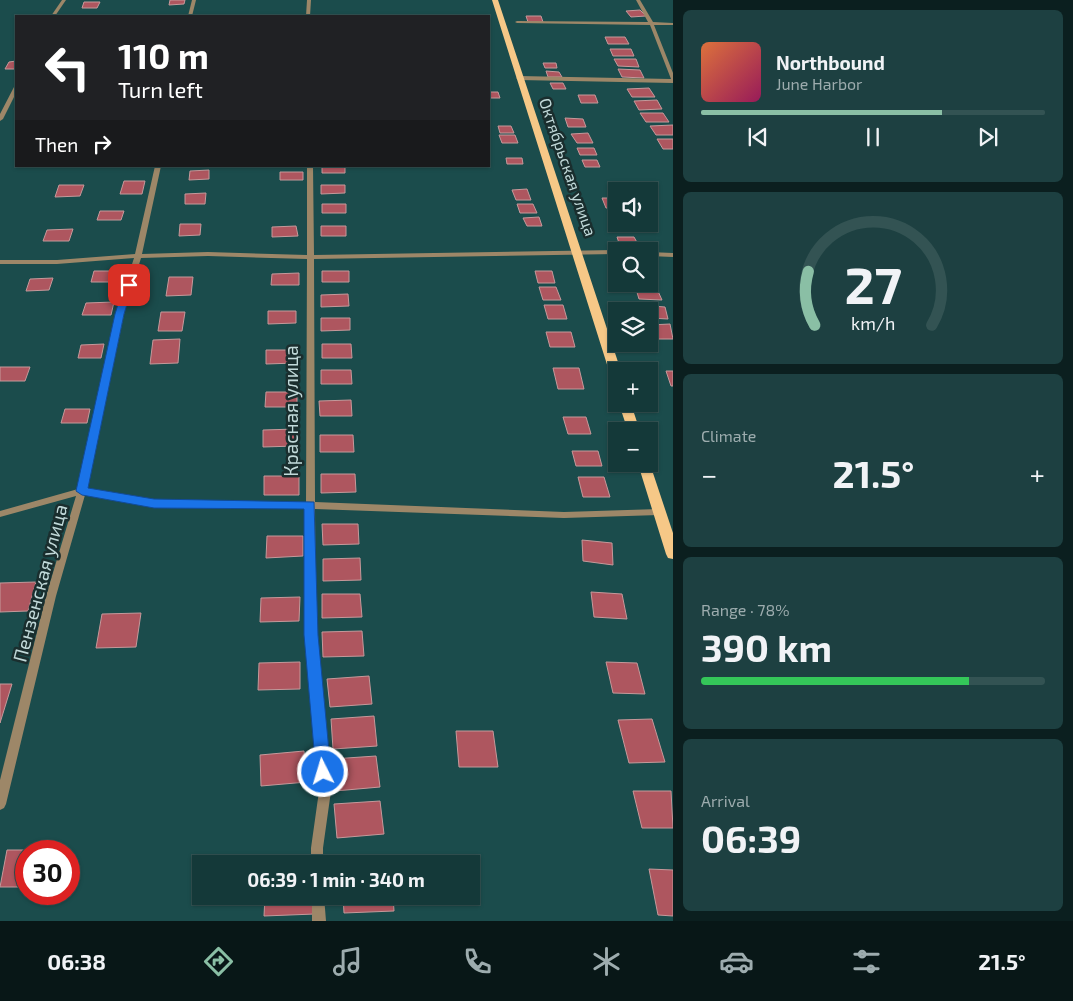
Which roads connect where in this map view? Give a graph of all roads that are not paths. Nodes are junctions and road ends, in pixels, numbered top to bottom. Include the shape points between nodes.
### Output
1 (64, 0) edge
2 (194, 0) edge
3 (309, 0) edge
4 (495, 0) edge
5 (638, 0) edge
6 (54, 15) edge
7 (190, 15) edge
8 (308, 15) edge
9 (517, 22) dead end
10 (651, 24) junction
11 (673, 24) edge
12 (519, 78) junction
13 (673, 80) edge
14 (15, 90) edge
15 (0, 119) edge
16 (158, 167) edge
17 (310, 167) edge
18 (608, 252) edge
19 (579, 253) junction
20 (658, 254) edge
21 (673, 255) edge
22 (138, 256) junction
23 (310, 257) junction
24 (0, 262) edge
25 (612, 362) edge
26 (646, 472) edge
27 (82, 491) junction
28 (310, 505) junction
29 (659, 512) junction
30 (0, 514) edge
31 (673, 554) edge
32 (0, 804) edge
33 (317, 855) edge
34 (318, 905) edge
35 (319, 921) edge

1 - 6 street
2 - 7 street
3 - 8 street
4 - 12 main road, Октябрьская улица
5 - 10 street
9 - 10 street
10 - 11 street
10 - 13 street
12 - 13 street
12 - 19 main road, Октябрьская улица
14 - 15 street
16 - 22 street, Пензенская улица
17 - 23 street, Красная улица
18 - 19 street
19 - 23 street
19 - 25 main road, Октябрьская улица
20 - 21 street
22 - 23 street
22 - 24 street
22 - 27 street, Пензенская улица via 120,314
23 - 28 street, Красная улица
26 - 29 main road
27 - 28 street via 154,504
27 - 30 street
27 - 32 street, Пензенская улица via 51,596
28 - 29 street via 564,515
28 - 33 street, Красная улица via 311,635 325,791
29 - 31 main road
34 - 35 street

